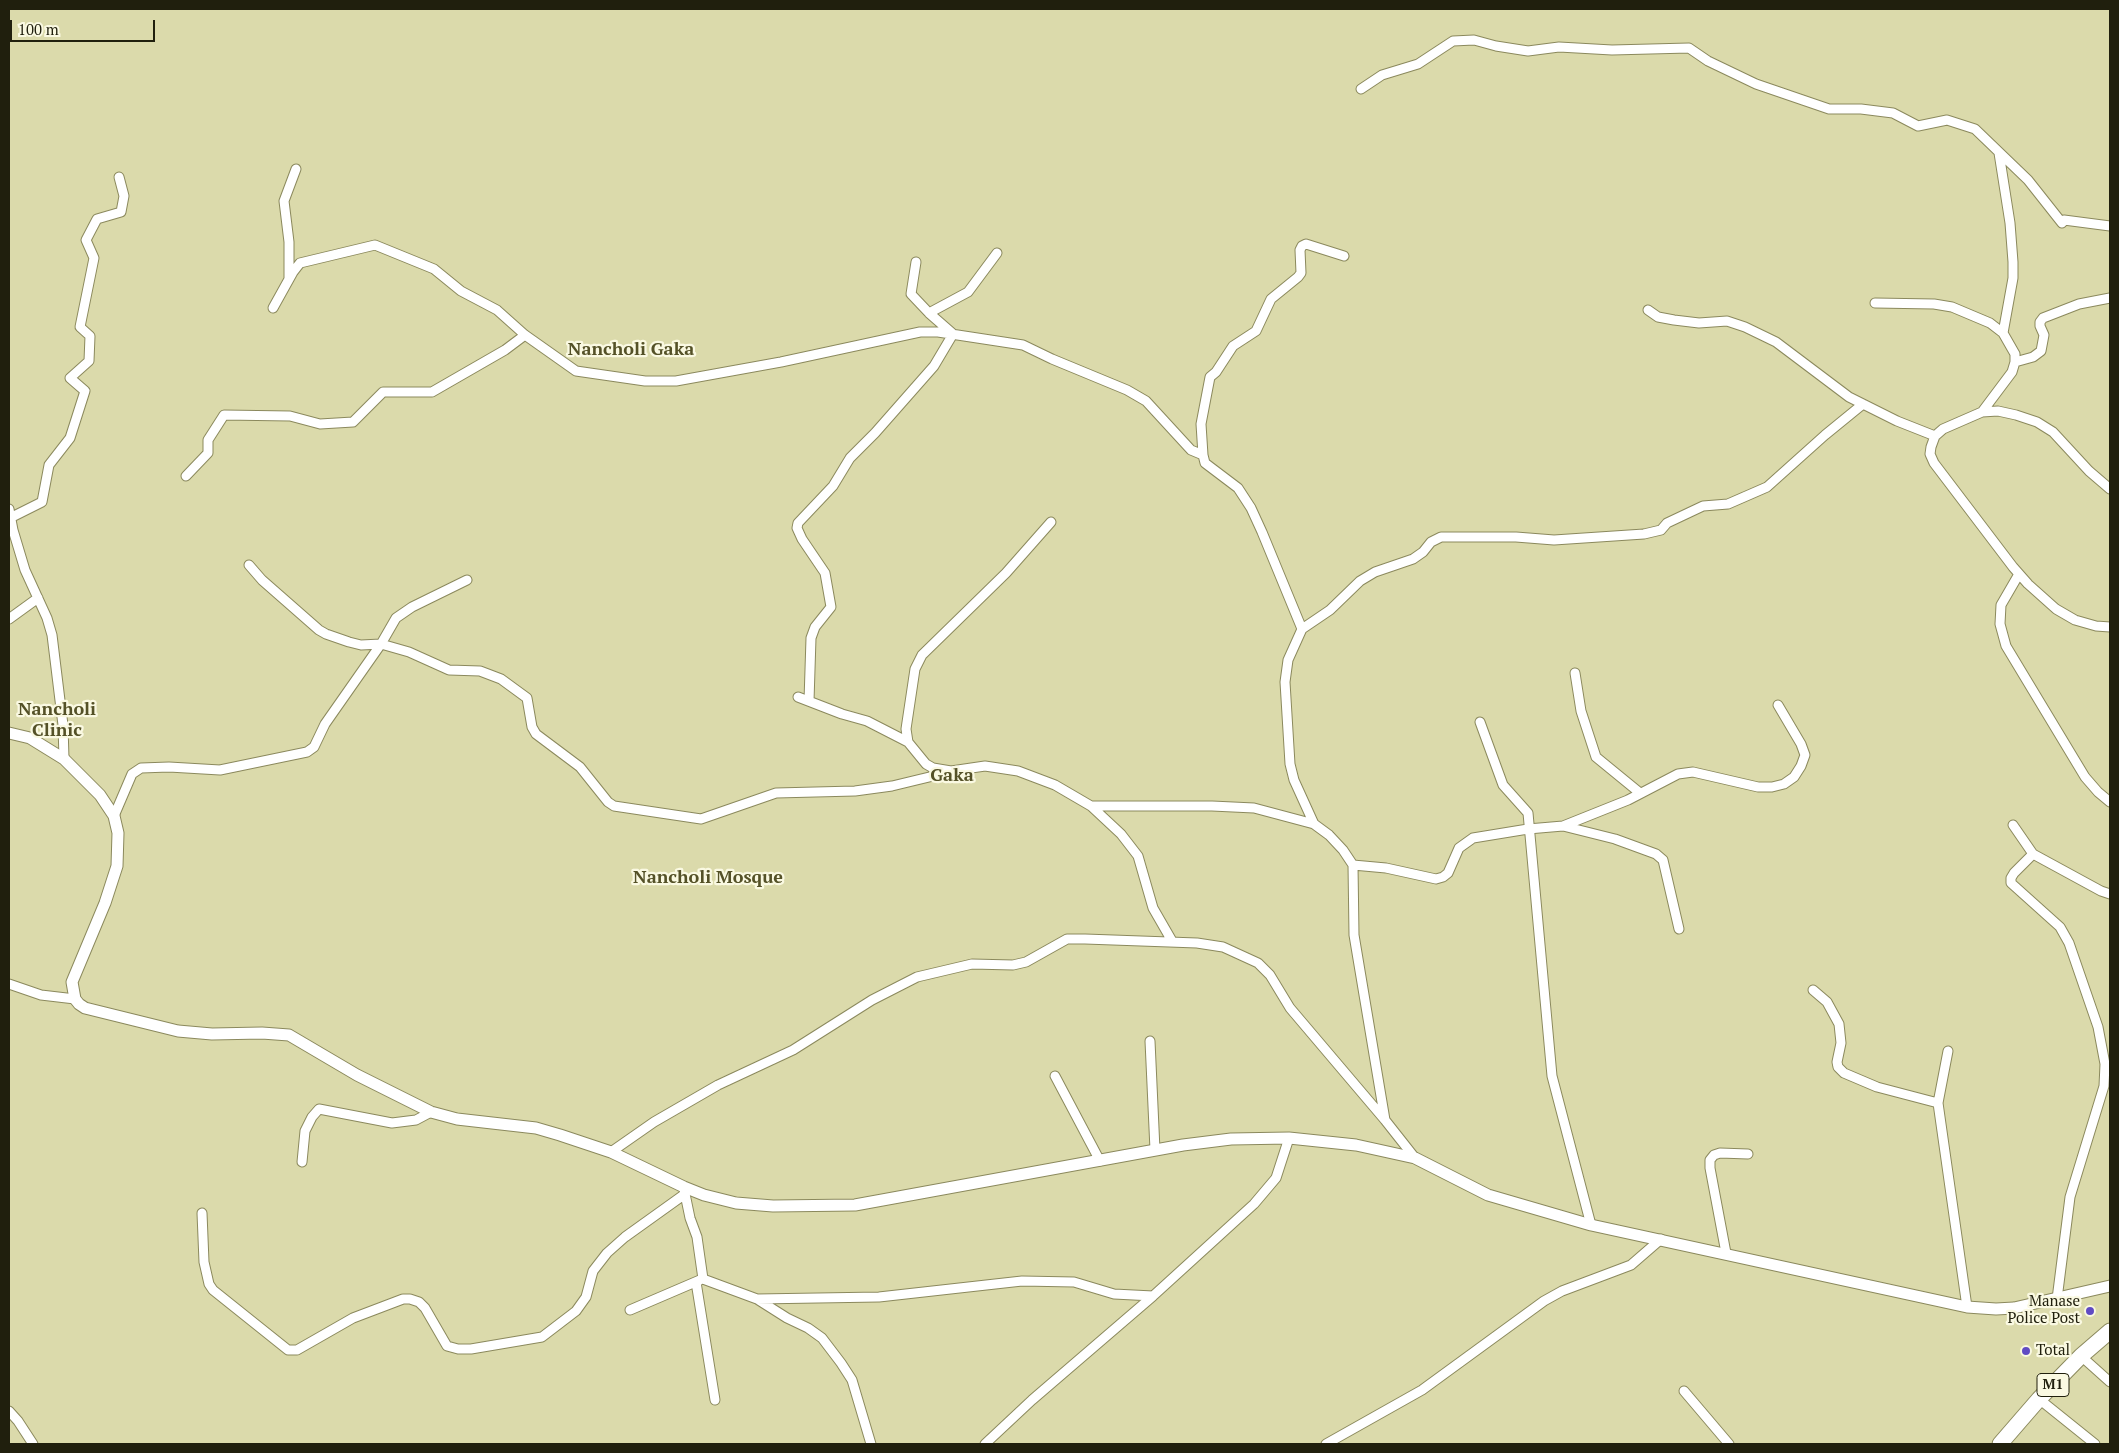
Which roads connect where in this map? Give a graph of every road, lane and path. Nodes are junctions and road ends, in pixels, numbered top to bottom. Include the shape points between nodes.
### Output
1 (1361, 89) dead end
2 (1999, 153) junction
3 (296, 169) dead end
4 (119, 177) dead end
5 (2110, 226) edge
6 (997, 253) dead end
7 (1344, 256) dead end
8 (916, 262) dead end
9 (289, 280) junction
10 (2110, 298) edge
11 (1875, 303) dead end
12 (273, 308) dead end
13 (1648, 310) dead end
14 (929, 313) junction
15 (2003, 332) junction
16 (953, 334) junction
17 (525, 335) junction
18 (2016, 362) junction
19 (1864, 404) junction
20 (1982, 412) junction
21 (1935, 436) junction
22 (1203, 456) junction
23 (186, 476) dead end
24 (2110, 489) edge
25 (10, 514) edge
26 (1051, 522) dead end
27 (249, 565) dead end
28 (2019, 574) junction
29 (467, 580) dead end
30 (38, 598) junction
31 (9, 619) edge
32 (2110, 627) edge
33 (1302, 629) junction
34 (381, 644) junction
35 (1575, 673) dead end
36 (798, 697) dead end
37 (809, 701) junction
38 (1778, 705) dead end
39 (1480, 722) dead end
40 (9, 733) edge
41 (908, 742) junction
42 (64, 759) junction
43 (952, 771) junction
44 (1640, 793) junction
45 (2110, 802) edge
46 (1091, 806) junction
47 (114, 816) junction
48 (1314, 824) junction
49 (2013, 825) dead end
50 (1562, 826) junction
51 (1528, 828) junction
52 (2033, 854) junction
53 (1353, 865) junction
54 (2110, 894) edge
55 (1679, 929) dead end
56 (1172, 941) junction
57 (9, 984) edge
58 (1813, 990) dead end
59 (75, 999) junction
60 (1150, 1041) dead end
61 (1948, 1051) dead end
62 (1055, 1076) dead end
63 (1938, 1103) junction
64 (431, 1112) junction
65 (1385, 1120) junction
66 (1289, 1138) junction
67 (1156, 1150) junction
68 (611, 1152) junction
69 (1748, 1154) dead end
70 (1415, 1158) junction
71 (1100, 1161) junction
72 (302, 1162) dead end
73 (684, 1191) junction
74 (202, 1212) dead end
75 (1591, 1224) junction
76 (1661, 1239) junction
77 (1726, 1254) junction
78 (699, 1280) junction
79 (2110, 1286) edge
80 (1153, 1296) junction
81 (757, 1299) junction
82 (2057, 1299) junction
83 (1968, 1307) junction
84 (630, 1310) dead end
85 (2110, 1331) edge
86 (2081, 1356) junction
87 (2110, 1382) edge
88 (1684, 1391) dead end
89 (2039, 1399) junction
90 (715, 1400) dead end
91 (9, 1411) edge
92 (33, 1444) edge
93 (871, 1444) edge
94 (985, 1444) edge
95 (1326, 1444) edge
96 (1730, 1444) edge
97 (2000, 1444) edge
98 (2095, 1444) edge

1 - 2 street via 1382,75 1418,64 1453,41 1474,40 1528,51 1559,47 1612,50 1689,48 1756,84 1829,110 1893,113 1918,126 1947,120 1976,129
2 - 5 street via 2028,180 2062,223 2064,220
2 - 15 street via 2013,262
3 - 9 street via 284,201
4 - 25 street via 124,196 121,212 97,219 86,240 94,258 80,327 90,336 89,361 70,378 85,391 70,438 49,465 42,502
6 - 14 street via 968,292
7 - 22 street via 1306,244 1302,246 1298,277 1271,299 1256,331 1233,346 1210,378 1201,424
8 - 14 street via 911,294
9 - 12 street
9 - 17 street via 304,261 376,246 434,269 461,291 498,310
10 - 18 street via 2085,302 2044,318 2040,322 2044,335 2041,351 2033,358
11 - 15 street via 1952,307
13 - 19 street via 1674,320 1728,322 1744,327 1776,342 1849,397
14 - 16 street
15 - 18 street
16 - 17 street via 913,334 781,362 664,382 576,371
16 - 22 street via 1023,345 1127,390 1146,401 1191,450
16 - 37 street via 934,366 850,458 833,486 798,523 802,539 825,573 831,607 810,638
17 - 23 street via 432,392 383,392 353,422 320,424 290,416 224,415 208,440 208,453
18 - 20 street
19 - 21 street
19 - 33 street via 1767,487 1728,504 1703,506 1667,523 1661,530 1644,534 1554,540 1441,537 1413,559 1375,572 1360,581 1330,610
20 - 21 street
20 - 24 street via 2016,414 2037,422 2053,432
21 - 28 street via 1930,454 1934,463
22 - 33 street via 1205,464 1230,481 1246,499
25 - 30 street via 25,570
26 - 41 street via 1006,572 922,654 915,669 906,729
27 - 34 street via 319,630 362,645
28 - 32 street via 2056,609 2076,620
28 - 45 street via 2001,605 2000,624 2006,646 2085,776
29 - 34 street via 401,614
30 - 31 street
30 - 42 street via 52,635
33 - 48 street via 1288,660 1288,737 1294,780
34 - 43 street via 409,652 449,670 490,674 524,695 529,702 536,734 580,767 614,806 701,819 776,793 855,791 892,786
34 - 47 street via 307,752 220,770 141,768 132,774
35 - 44 street via 1581,712 1596,757
36 - 37 street
37 - 41 street via 867,720
38 - 44 street via 1805,755 1794,777 1784,784 1758,787 1693,772 1678,774
39 - 51 street via 1502,785 1528,813
40 - 42 street via 30,738
41 - 43 street via 926,764
42 - 47 street via 100,795
43 - 46 street via 985,766 1018,772 1055,785
44 - 50 street
46 - 48 street via 1246,807
46 - 56 street via 1121,834 1138,856 1153,908
47 - 59 street via 118,833 117,866 72,982
48 - 53 street via 1343,850
49 - 52 street
50 - 51 street
50 - 55 street via 1615,839 1656,854 1663,860
51 - 53 street via 1473,838 1460,848 1448,873 1436,879 1386,868
51 - 75 street via 1552,1076
52 - 54 street
52 - 82 street via 2014,873 2011,883 2060,927 2069,943 2098,1027 2105,1064 2100,1102 2070,1198
53 - 65 street via 1354,935
56 - 65 street via 1223,947 1258,963 1270,975 1290,1008
56 - 68 street via 1067,939 1026,962 1013,965 972,964 917,977 872,1000 793,1050 718,1085 670,1112
57 - 59 street via 41,995
58 - 63 street via 1826,1002 1839,1024 1838,1068 1877,1087
59 - 64 street via 85,1008 178,1031 289,1035 357,1075
60 - 67 street
61 - 63 street
62 - 71 street
63 - 83 street
64 - 68 street via 457,1119 536,1128
64 - 72 street via 416,1120 392,1123 319,1110 305,1131
65 - 70 street
66 - 67 street via 1231,1139
66 - 70 street via 1356,1145
66 - 80 street via 1276,1178
67 - 71 street
68 - 73 street
69 - 77 street via 1720,1153 1710,1160
70 - 75 street via 1488,1195
71 - 73 street via 854,1205 799,1207 736,1203
73 - 74 street via 607,1253 593,1271 586,1297 576,1310 542,1338 458,1349 447,1346 425,1308 410,1299 403,1299 353,1318 297,1350 288,1350 209,1284 204,1262
73 - 78 street via 697,1237
75 - 76 street
76 - 77 street
76 - 95 street via 1631,1265 1544,1300 1422,1390
77 - 83 street
78 - 81 street
78 - 84 street
78 - 90 street
79 - 82 street
80 - 81 street via 1114,1294 1074,1282 1022,1281 879,1297
80 - 94 street
81 - 93 street via 822,1338 852,1380
82 - 83 street via 2014,1308
85 - 86 highway, M1
86 - 87 street
86 - 89 highway, M1
88 - 96 street
89 - 97 highway, M1
89 - 98 street
91 - 92 street

